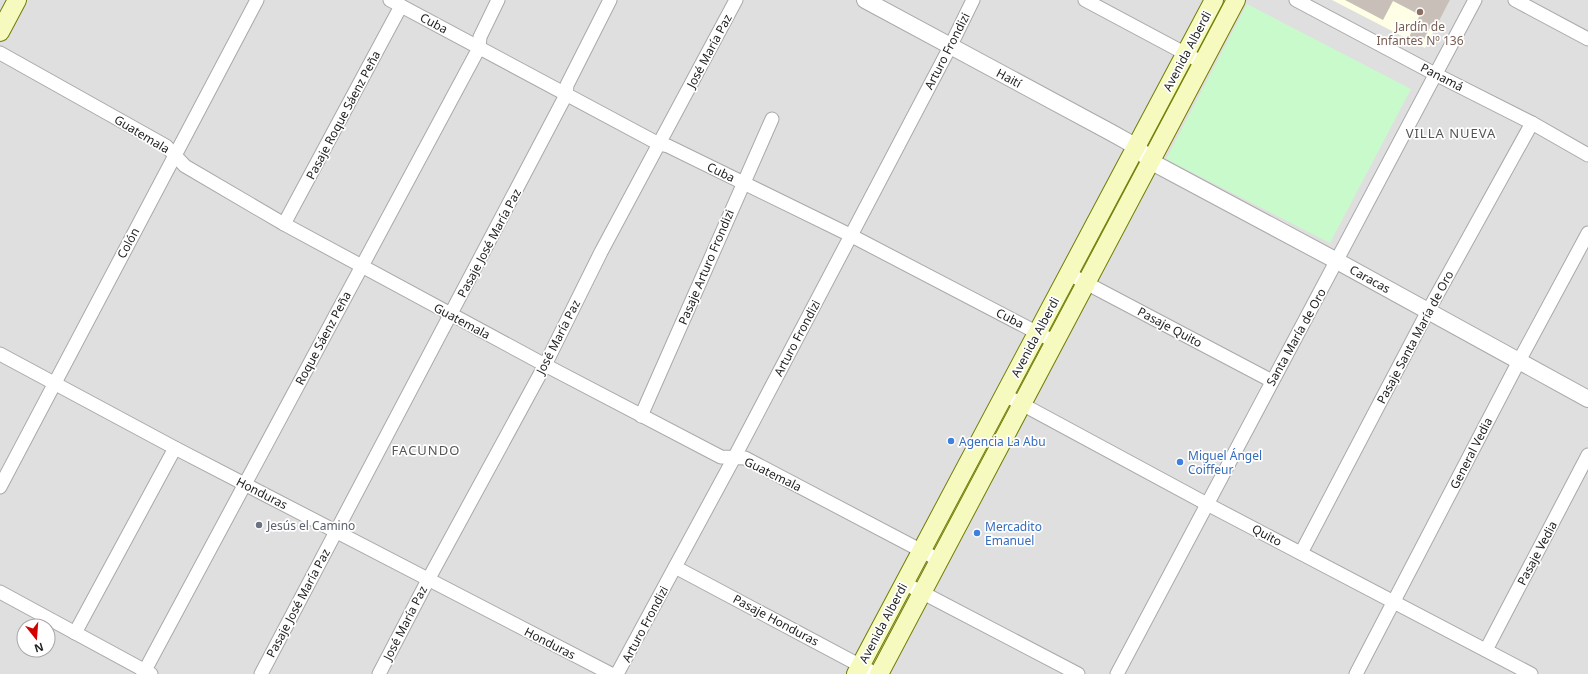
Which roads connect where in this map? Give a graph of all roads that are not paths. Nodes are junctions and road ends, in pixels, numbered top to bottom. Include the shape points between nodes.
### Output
1 (17, 0) edge
2 (257, 0) edge
3 (390, 0) edge
4 (498, 0) edge
5 (610, 0) edge
6 (736, 0) edge
7 (864, 0) edge
8 (973, 0) edge
9 (1085, 0) edge
10 (1214, 0) edge
11 (1236, 0) edge
12 (1296, 0) edge
13 (1475, 0) edge
14 (1515, 0) edge
15 (402, 6) junction
16 (0, 32) edge
17 (1588, 39) edge
18 (950, 47) junction
19 (479, 48) junction
20 (0, 53) edge
21 (1186, 53) junction
22 (1202, 63) junction
23 (1436, 74) junction
24 (566, 96) junction
25 (772, 119) dead end
26 (1532, 124) junction
27 (659, 144) junction
28 (1137, 146) junction
29 (175, 154) junction
30 (1588, 155) edge
31 (1150, 161) junction
32 (742, 183) junction
33 (284, 224) junction
34 (1588, 234) edge
35 (850, 236) junction
36 (1583, 256) edge
37 (1337, 261) junction
38 (362, 266) junction
39 (1069, 274) junction
40 (1086, 283) junction
41 (1428, 311) junction
42 (451, 315) junction
43 (1038, 333) junction
44 (1054, 342) junction
45 (0, 354) edge
46 (1519, 361) junction
47 (545, 366) junction
48 (1272, 381) junction
49 (56, 382) junction
50 (1005, 395) junction
51 (1588, 399) edge
52 (1022, 404) junction
53 (641, 416) junction
54 (175, 448) junction
55 (1588, 456) edge
56 (734, 458) junction
57 (246, 484) junction
58 (0, 487) edge
59 (1208, 504) junction
60 (336, 531) junction
61 (921, 551) junction
62 (1301, 553) junction
63 (939, 560) junction
64 (675, 567) junction
65 (428, 580) junction
66 (904, 583) junction
67 (0, 592) edge
68 (922, 592) junction
69 (1395, 601) junction
70 (75, 633) junction
71 (1486, 650) junction
72 (859, 670) edge
73 (146, 673) edge
74 (382, 673) edge
75 (260, 674) edge
76 (611, 674) edge
77 (617, 674) edge
78 (877, 674) edge
79 (1078, 674) edge
80 (1116, 674) edge
81 (1356, 674) edge
82 (1531, 674) edge

1 - 16 main road
2 - 29 street, Colón
3 - 15 street, Cuba
4 - 19 street, Roque Sáenz Peña via 480,36
5 - 24 street, Pasaje José María Paz via 567,85
6 - 27 street, José María Paz
7 - 18 street, Haití
8 - 18 street, Arturo Frondizi
9 - 21 street
10 - 21 main road, Avenida Alberdi
11 - 22 main road, Avenida Alberdi
12 - 23 street, Panamá
13 - 23 street, Santa María de Oro
14 - 17 street
15 - 19 street, Cuba
15 - 33 street, Pasaje Roque Sáenz Peña
18 - 28 street, Haití
18 - 35 street, Arturo Frondizi
19 - 24 street, Cuba
19 - 38 street, Roque Sáenz Peña
20 - 29 street, Guatemala via 166,146
21 - 22 street
21 - 28 main road, Avenida Alberdi
22 - 31 main road, Avenida Alberdi
23 - 26 street, Panamá
23 - 37 street, Santa María de Oro
24 - 27 street, Cuba
24 - 42 street, Pasaje José María Paz
25 - 32 street, Pasaje Arturo Frondizi
26 - 30 street, Panamá
26 - 41 street, Pasaje Santa María de Oro
27 - 32 street, Cuba via 668,146
27 - 47 street, José María Paz via 601,252
28 - 31 street, Haití
28 - 39 main road, Avenida Alberdi
29 - 33 street, Guatemala via 185,166
29 - 49 street, Colón
31 - 37 street, Caracas
31 - 40 main road, Avenida Alberdi
32 - 35 street, Cuba
32 - 53 street, Pasaje Arturo Frondizi
33 - 38 street, Guatemala
34 - 36 street, General Vedia
35 - 43 street, Cuba
35 - 56 street, Arturo Frondizi
36 - 46 street, General Vedia
37 - 41 street, Caracas
37 - 48 street, Santa María de Oro
38 - 42 street, Guatemala
38 - 57 street, Roque Sáenz Peña
39 - 40 street, Pasaje Quito
39 - 43 main road, Avenida Alberdi
40 - 44 main road, Avenida Alberdi
40 - 48 street, Pasaje Quito
41 - 46 street, Caracas
41 - 62 street, Pasaje Santa María de Oro
42 - 47 street, Guatemala
42 - 60 street, Pasaje José María Paz
43 - 44 street, Cuba
43 - 50 main road, Avenida Alberdi
44 - 52 main road, Avenida Alberdi
45 - 49 street, Honduras
46 - 51 street, Caracas
46 - 69 street, General Vedia
47 - 53 street, Guatemala
47 - 65 street, José María Paz
48 - 59 street, Santa María de Oro
49 - 54 street, Honduras
49 - 58 street, Colón
50 - 52 street, Quito
50 - 61 main road, Avenida Alberdi
52 - 59 street, Quito
52 - 63 main road, Avenida Alberdi
53 - 56 street, Guatemala via 721,457
54 - 57 street, Honduras
54 - 70 street
55 - 71 street, Pasaje Vedia
56 - 61 street, Guatemala via 745,458
56 - 64 street, Arturo Frondizi
57 - 60 street, Honduras
57 - 73 street, Roque Sáenz Peña
59 - 62 street, Quito
59 - 80 street, Santa María de Oro
60 - 65 street, Honduras
60 - 75 street, Pasaje José María Paz
61 - 63 street, Guatemala
61 - 66 main road, Avenida Alberdi
62 - 69 street, Quito
63 - 68 main road, Avenida Alberdi
64 - 72 street, Pasaje Honduras
64 - 77 street, Arturo Frondizi
65 - 74 street, José María Paz
65 - 76 street, Honduras
66 - 68 street
66 - 72 main road, Avenida Alberdi
67 - 70 street
68 - 78 main road, Avenida Alberdi
68 - 79 street
69 - 71 street, Quito
69 - 81 street, General Vedia
70 - 73 street
71 - 82 street, Quito
72 - 78 street, Pasaje Honduras

